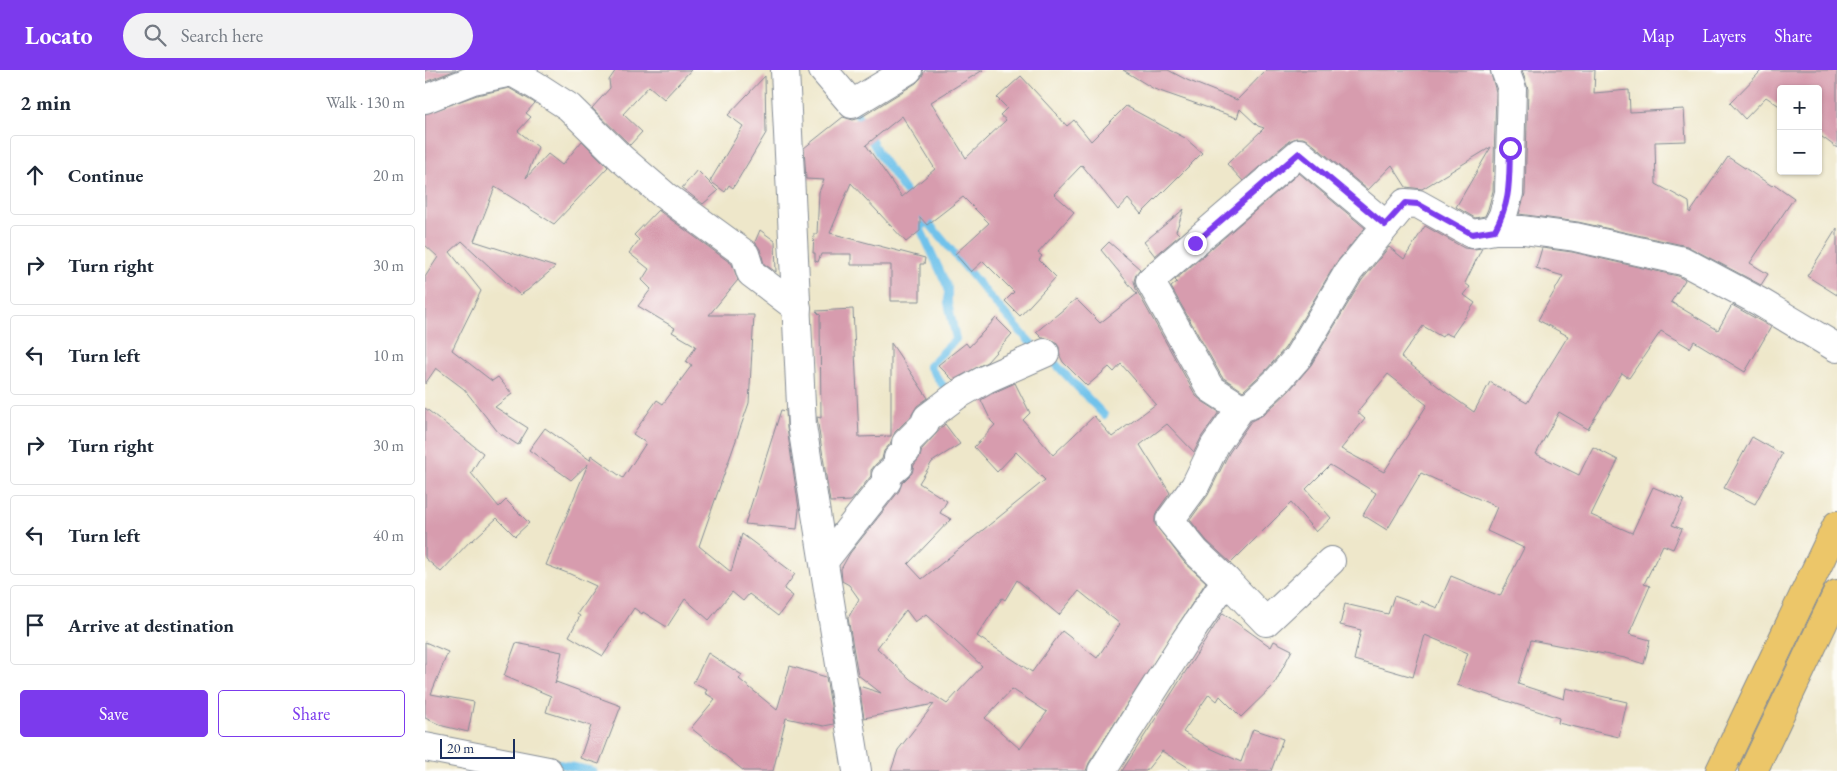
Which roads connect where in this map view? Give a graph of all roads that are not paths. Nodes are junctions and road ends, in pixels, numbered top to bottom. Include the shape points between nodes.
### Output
1 (785, 70) edge
2 (823, 70) edge
3 (908, 70) edge
4 (1505, 70) edge
5 (425, 99) edge
6 (1385, 225) junction
7 (1495, 230) junction
8 (797, 308) junction
9 (1837, 348) edge
10 (1045, 353) dead end
11 (1241, 408) junction
12 (1837, 525) edge
13 (824, 561) junction
14 (1331, 561) dead end
15 (1226, 580) junction
16 (1837, 594) edge
17 (425, 747) edge
18 (548, 771) edge
19 (857, 771) edge
20 (1101, 771) edge
21 (1720, 771) edge
22 (1753, 771) edge

1 - 8 street
2 - 3 street via 852,104
4 - 7 street via 1512,89 1509,193
5 - 8 street via 473,80 512,72 569,107 622,159 665,195 745,254 751,273
6 - 7 street via 1405,203 1418,204 1472,234
6 - 11 street via 1349,271 1298,357 1252,404
6 - 11 street via 1299,153 1150,281 1210,388
7 - 9 street via 1575,237 1683,261
8 - 13 street via 802,426
10 - 13 street via 986,379 927,418 906,443 906,451 898,458 898,466 886,476 887,481
11 - 15 street via 1215,445 1195,486 1170,520 1196,552
12 - 21 main road
13 - 19 street
14 - 15 street via 1266,622
15 - 20 street
16 - 22 main road
17 - 18 street

